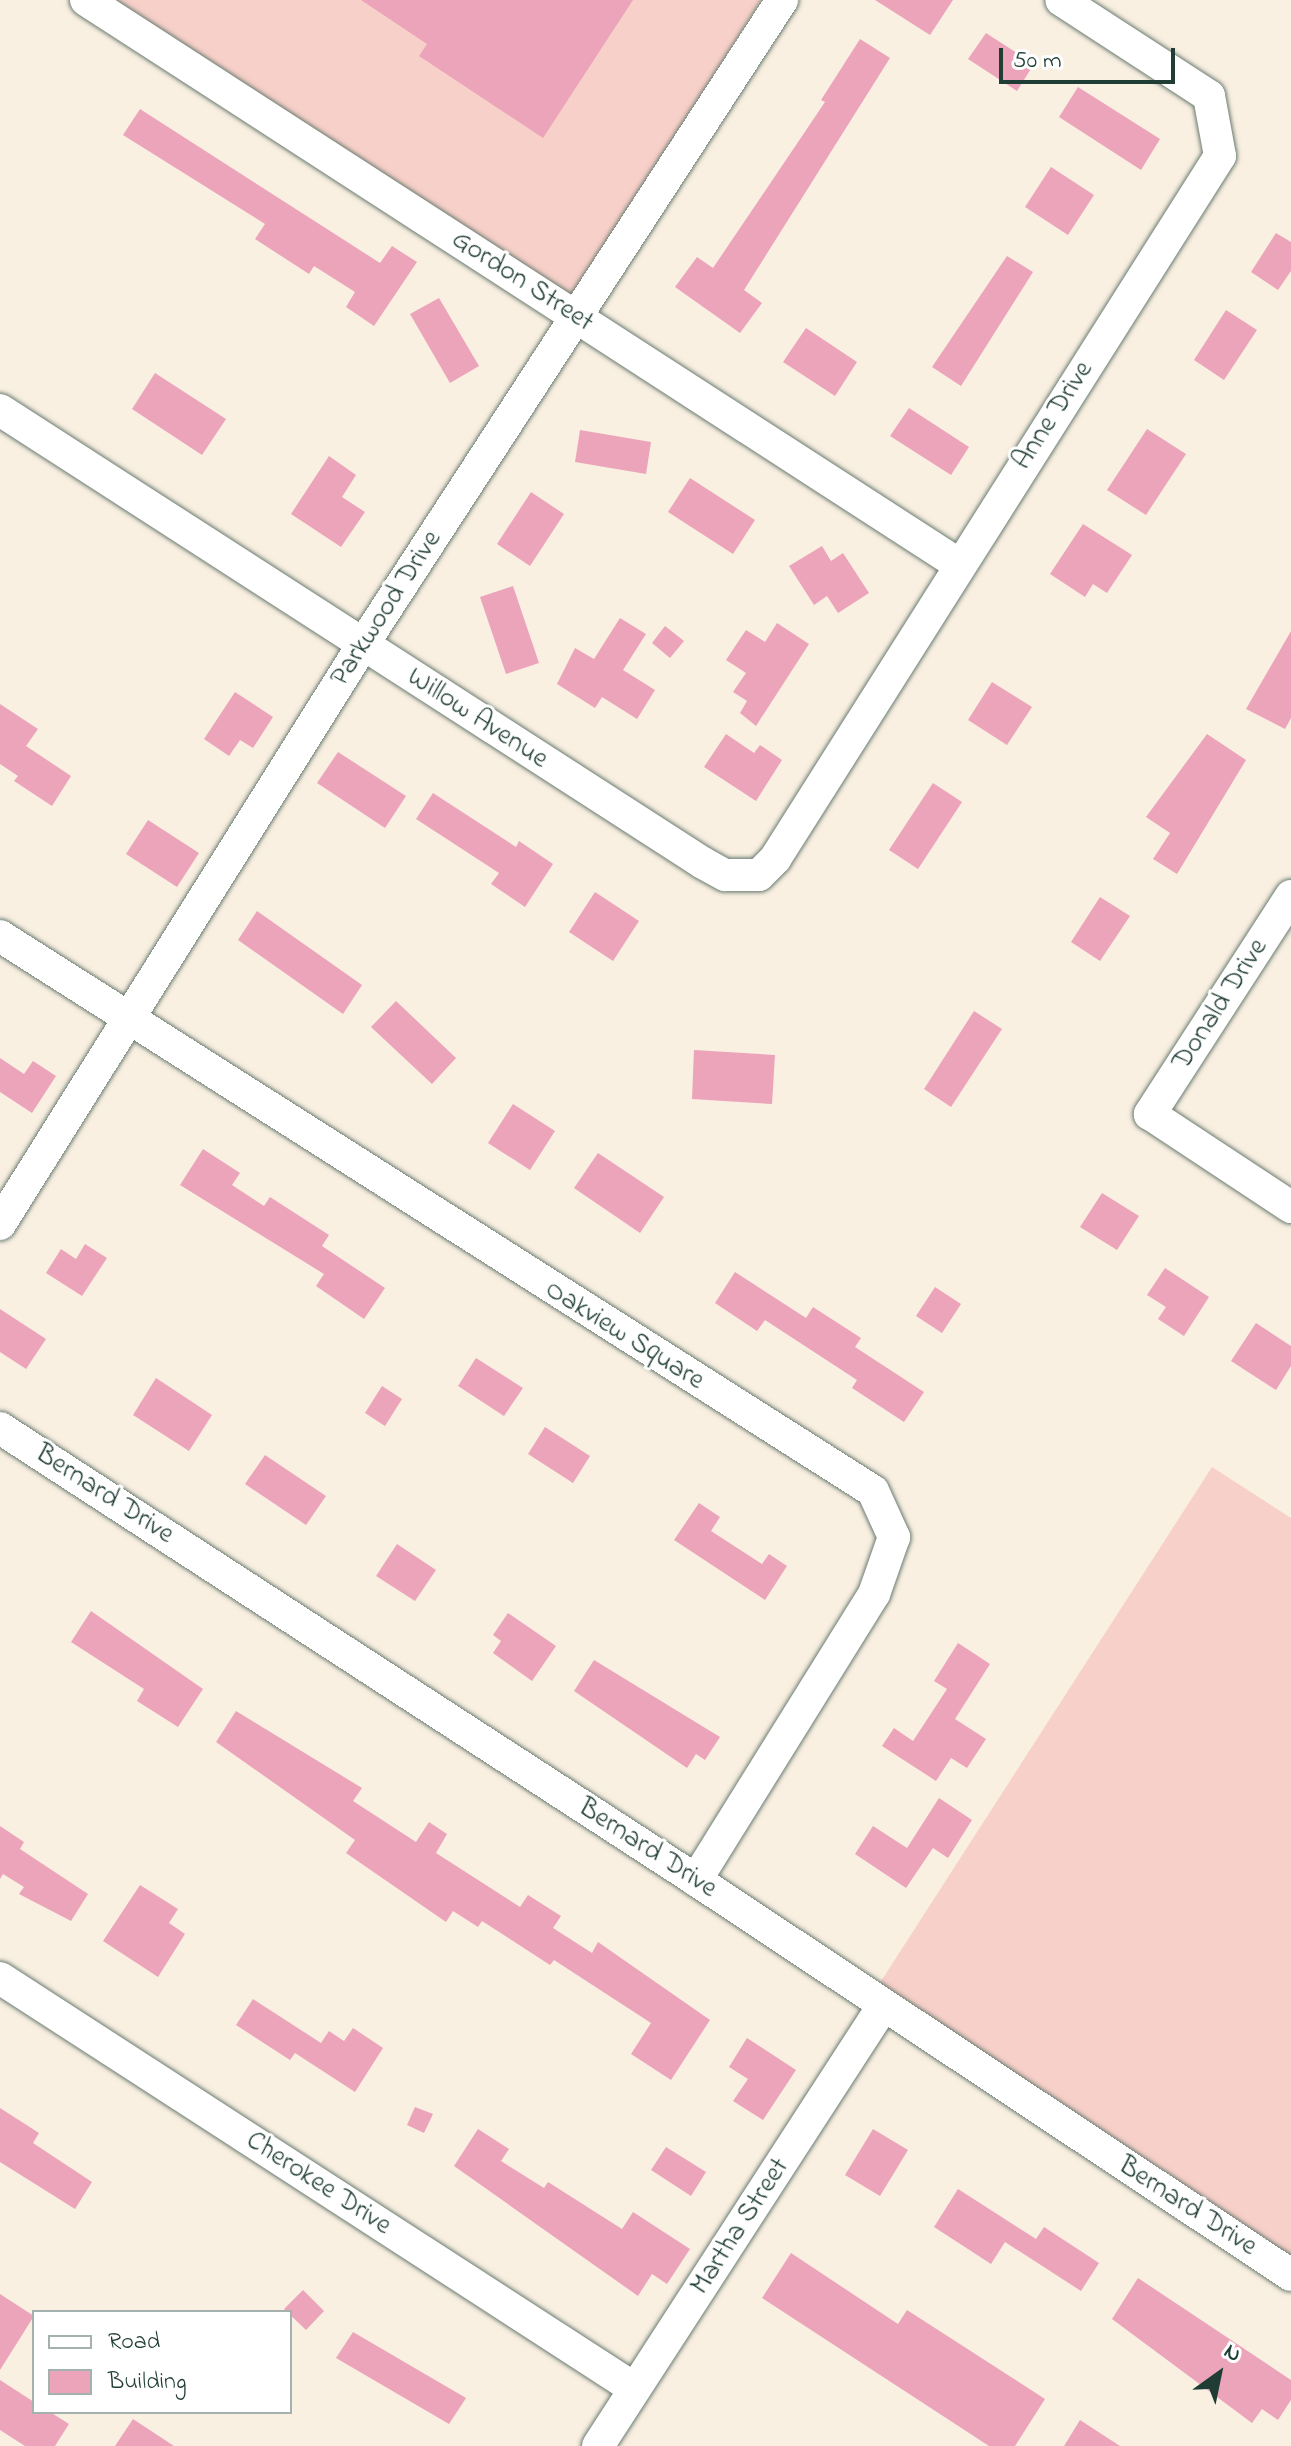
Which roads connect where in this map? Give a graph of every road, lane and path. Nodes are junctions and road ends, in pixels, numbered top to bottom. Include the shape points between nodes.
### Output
1 (86, 0) edge
2 (782, 0) edge
3 (1061, 0) edge
4 (577, 317) junction
5 (0, 410) edge
6 (958, 564) junction
7 (362, 646) junction
8 (759, 875) joint
9 (1291, 896) edge
10 (0, 936) edge
11 (129, 1021) junction
12 (1291, 1207) edge
13 (0, 1224) edge
14 (0, 1428) edge
15 (696, 1880) junction
16 (0, 1978) edge
17 (883, 2006) junction
18 (1291, 2275) edge
19 (635, 2389) junction
20 (598, 2446) edge

1 - 4 street, Gordon Street
2 - 4 street, Parkwood Drive
3 - 6 street, Anne Drive via 1209,96 1220,156
4 - 6 street, Gordon Street
4 - 7 street, Parkwood Drive
5 - 7 street, Willow Avenue
6 - 8 street, Anne Drive via 775,859
7 - 8 street, Willow Avenue via 703,863 725,875
7 - 11 street, Parkwood Drive
9 - 12 street, Donald Drive via 1150,1114
10 - 11 street, Oakview Square
11 - 13 street, Parkwood Drive
11 - 15 street, Oakview Square via 873,1491 894,1537 874,1594
14 - 15 street, Bernard Drive
15 - 17 street, Bernard Drive
16 - 19 street, Cherokee Drive
17 - 18 street, Bernard Drive
17 - 19 street, Martha Street
19 - 20 street, Martha Street

